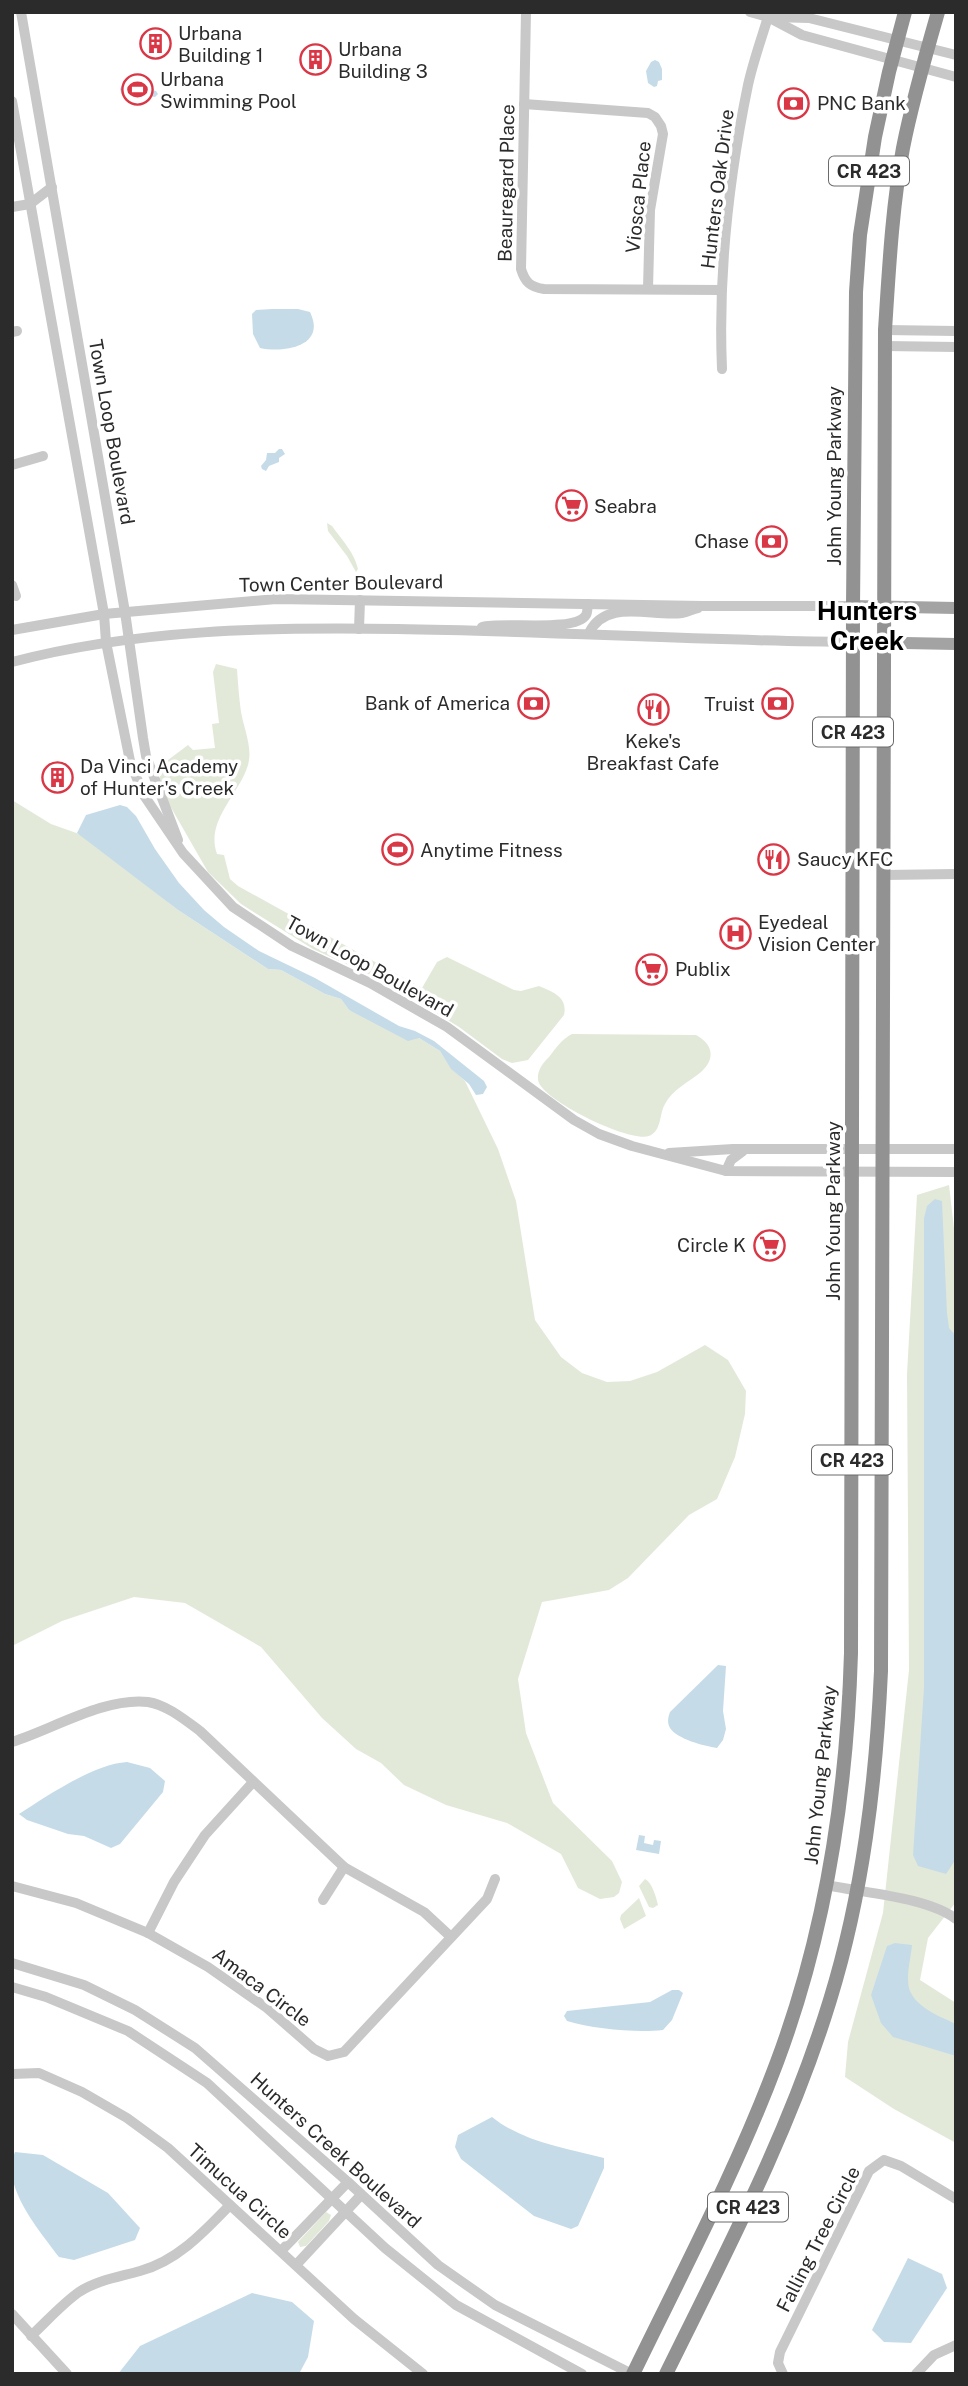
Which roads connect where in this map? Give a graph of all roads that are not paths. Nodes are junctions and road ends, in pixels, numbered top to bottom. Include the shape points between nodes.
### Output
1 (22, 12) edge
2 (526, 12) edge
3 (750, 12) edge
4 (905, 12) edge
5 (938, 12) edge
6 (768, 17) junction
7 (897, 41) junction
8 (928, 48) junction
9 (956, 55) edge
10 (892, 60) junction
11 (922, 68) junction
12 (956, 77) edge
13 (12, 101) edge
14 (524, 104) junction
15 (52, 187) junction
16 (30, 204) junction
17 (12, 207) edge
18 (648, 289) junction
19 (722, 290) junction
20 (885, 330) junction
21 (956, 331) edge
22 (885, 346) junction
23 (956, 347) edge
24 (722, 369) dead end
25 (43, 456) dead end
26 (12, 465) edge
27 (360, 600) junction
28 (588, 604) junction
29 (703, 606) junction
30 (853, 606) junction
31 (885, 606) junction
32 (956, 608) edge
33 (125, 612) junction
34 (104, 614) junction
35 (359, 629) junction
36 (12, 630) edge
37 (468, 630) junction
38 (589, 633) junction
39 (128, 639) junction
40 (107, 642) junction
41 (853, 642) junction
42 (885, 643) junction
43 (956, 644) edge
44 (12, 662) edge
45 (183, 853) junction
46 (956, 874) edge
47 (884, 875) junction
48 (883, 1148) junction
49 (747, 1149) junction
50 (852, 1149) junction
51 (956, 1149) edge
52 (661, 1154) junction
53 (726, 1171) junction
54 (956, 1172) edge
55 (852, 1173) junction
56 (883, 1173) junction
57 (12, 1742) edge
58 (253, 1782) junction
59 (344, 1867) junction
60 (495, 1880) dead end
61 (827, 1885) junction
62 (12, 1886) edge
63 (857, 1891) junction
64 (323, 1900) dead end
65 (956, 1919) edge
66 (148, 1933) junction
67 (451, 1937) junction
68 (12, 1964) edge
69 (12, 1987) edge
70 (12, 2074) edge
71 (348, 2182) junction
72 (361, 2195) junction
73 (332, 2197) junction
74 (956, 2199) edge
75 (230, 2205) junction
76 (346, 2211) junction
77 (281, 2251) junction
78 (296, 2265) junction
79 (12, 2314) edge
80 (31, 2336) junction
81 (956, 2345) edge
82 (416, 2372) edge
83 (66, 2374) edge
84 (582, 2374) edge
85 (632, 2374) edge
86 (666, 2374) edge
87 (783, 2374) edge
88 (916, 2374) edge

1 - 15 street, Town Loop Boulevard
2 - 14 street, Beauregard Place
3 - 6 street
4 - 7 highway, John Young Parkway / CR 423
5 - 8 highway, CR 423
6 - 7 street via 808,18
6 - 10 street via 802,35
6 - 19 street, Hunters Oak Drive via 741,124
7 - 8 street
7 - 10 highway, John Young Parkway / CR 423
8 - 9 street
8 - 11 highway, CR 423
10 - 11 street
10 - 30 highway, John Young Parkway / CR 423 via 866,188 856,292
11 - 12 street
11 - 20 highway, CR 423 via 895,200
13 - 16 street, Town Loop Boulevard
14 - 18 street, Beauregard Place via 524,279 544,289
14 - 18 street, Viosca Place via 656,117 663,134 650,210
15 - 16 street
15 - 33 street, Town Loop Boulevard
16 - 17 street
16 - 34 street, Town Loop Boulevard
18 - 19 street, Beauregard Place
19 - 24 street, Hunters Oak Drive
20 - 21 street
20 - 22 highway, CR 423
22 - 23 street
22 - 31 highway, CR 423
25 - 26 street
27 - 28 street, Town Center Boulevard
27 - 33 street, Town Center Boulevard via 276,599
27 - 35 street
28 - 29 street, Town Center Boulevard
28 - 37 street via 586,615 578,622 495,624
29 - 30 street, Town Center Boulevard
29 - 38 street, Town Center Boulevard via 683,613 619,612 604,616
30 - 31 main road, Town Center Boulevard
30 - 41 highway, John Young Parkway / CR 423
31 - 32 main road, Town Center Boulevard
31 - 42 highway, CR 423
33 - 34 street, Town Center Boulevard
33 - 39 street, Town Loop Boulevard
34 - 36 street, Town Center Boulevard
34 - 40 street, Town Loop Boulevard
35 - 37 street
35 - 39 street via 251,629
37 - 38 street
38 - 41 street
39 - 40 street
39 - 45 street, Town Loop Boulevard via 146,756
40 - 44 street
40 - 45 street, Town Loop Boulevard via 130,761 143,794
41 - 42 main road
41 - 50 highway, John Young Parkway / CR 423
42 - 43 main road
42 - 47 highway, CR 423
45 - 52 street, Town Loop Boulevard via 233,907 292,946 447,1027 574,1120
46 - 47 street
47 - 48 highway, CR 423
48 - 50 street, Town Loop Boulevard
48 - 51 street, Town Loop Boulevard
48 - 56 highway, CR 423
49 - 50 street, Town Loop Boulevard
49 - 52 street, Town Loop Boulevard
49 - 53 street via 736,1155
50 - 55 highway, John Young Parkway / CR 423
52 - 53 street, Town Loop Boulevard
53 - 55 street, Town Loop Boulevard
54 - 56 street, Town Loop Boulevard
55 - 56 street, Town Loop Boulevard
55 - 61 highway, John Young Parkway / CR 423 via 850,1698 842,1797
56 - 63 highway, CR 423 via 881,1671 874,1781
57 - 58 street via 112,1705 149,1702 200,1731
58 - 59 street
58 - 66 street via 205,1835
59 - 64 street
59 - 67 street via 424,1912
60 - 67 street, Amaca Circle via 487,1899
61 - 63 street
61 - 85 highway, John Young Parkway / CR 423 via 801,1990 764,2096
62 - 66 street, Amaca Circle via 76,1903
63 - 65 street via 917,1902
63 - 86 highway, CR 423 via 830,2000 802,2082 757,2188
66 - 67 street, Amaca Circle via 208,1967 328,2056 344,2052
68 - 71 street, Hunters Creek Boulevard via 84,1985 195,2048
69 - 73 street, Hunters Creek Boulevard via 139,2038 207,2083
70 - 75 street, Timucua Circle via 39,2073 127,2118 168,2148
71 - 72 street, Hunters Creek Boulevard
71 - 73 street
72 - 76 street
72 - 85 street, Hunters Creek Boulevard via 438,2266 495,2305
73 - 76 street, Hunters Creek Boulevard
73 - 77 street
74 - 87 street, Falling Tree Circle via 884,2160 869,2171 780,2352
75 - 77 street, Timucua Circle
75 - 80 street via 177,2254 81,2291
76 - 78 street
76 - 84 street, Hunters Creek Boulevard via 456,2305
77 - 78 street, Timucua Circle
78 - 82 street, Timucua Circle
79 - 80 street
80 - 83 street
81 - 88 street via 934,2355

